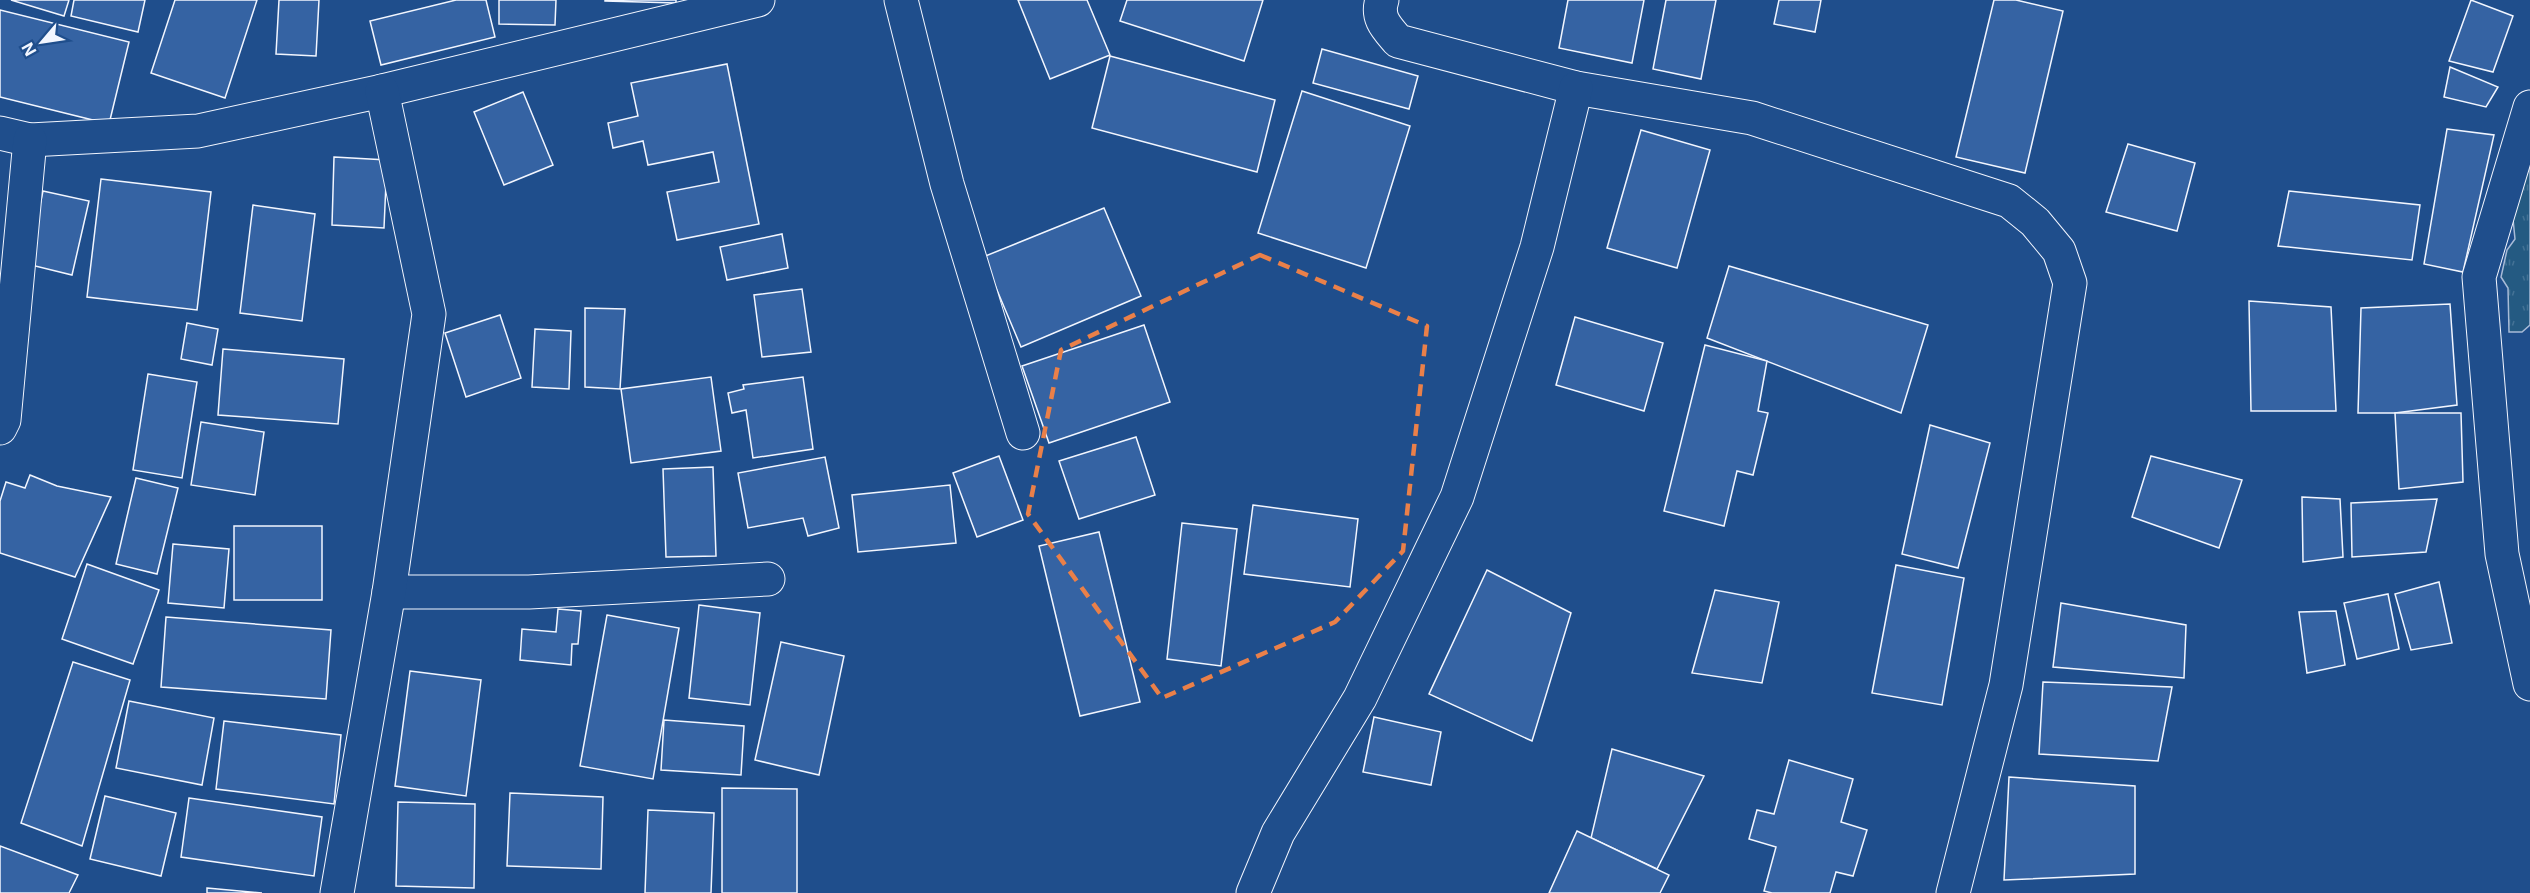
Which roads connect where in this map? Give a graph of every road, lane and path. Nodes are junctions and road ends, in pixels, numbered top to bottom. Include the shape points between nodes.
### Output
1 (754, 0) edge
2 (901, 0) edge
3 (1382, 0) edge
4 (1576, 87) junction
5 (382, 91) junction
6 (2530, 107) edge
7 (15, 137) edge
8 (0, 428) edge
9 (1023, 433) dead end
10 (2516, 550) edge
11 (768, 579) dead end
12 (389, 592) junction
13 (2530, 684) edge
14 (337, 893) edge
15 (1253, 893) edge
16 (1953, 893) edge

1 - 5 street
2 - 9 street via 947,184
3 - 4 street via 1379,9 1384,25 1398,41
4 - 15 street via 1537,247 1457,497 1360,698 1278,833
4 - 16 street via 1752,118 2009,201 2035,222 2059,251 2070,283 2006,685
5 - 7 street via 198,131
5 - 12 street via 429,314
6 - 10 street via 2479,277
7 - 8 street via 4,420
10 - 13 street
11 - 12 street via 529,592
12 - 14 street

